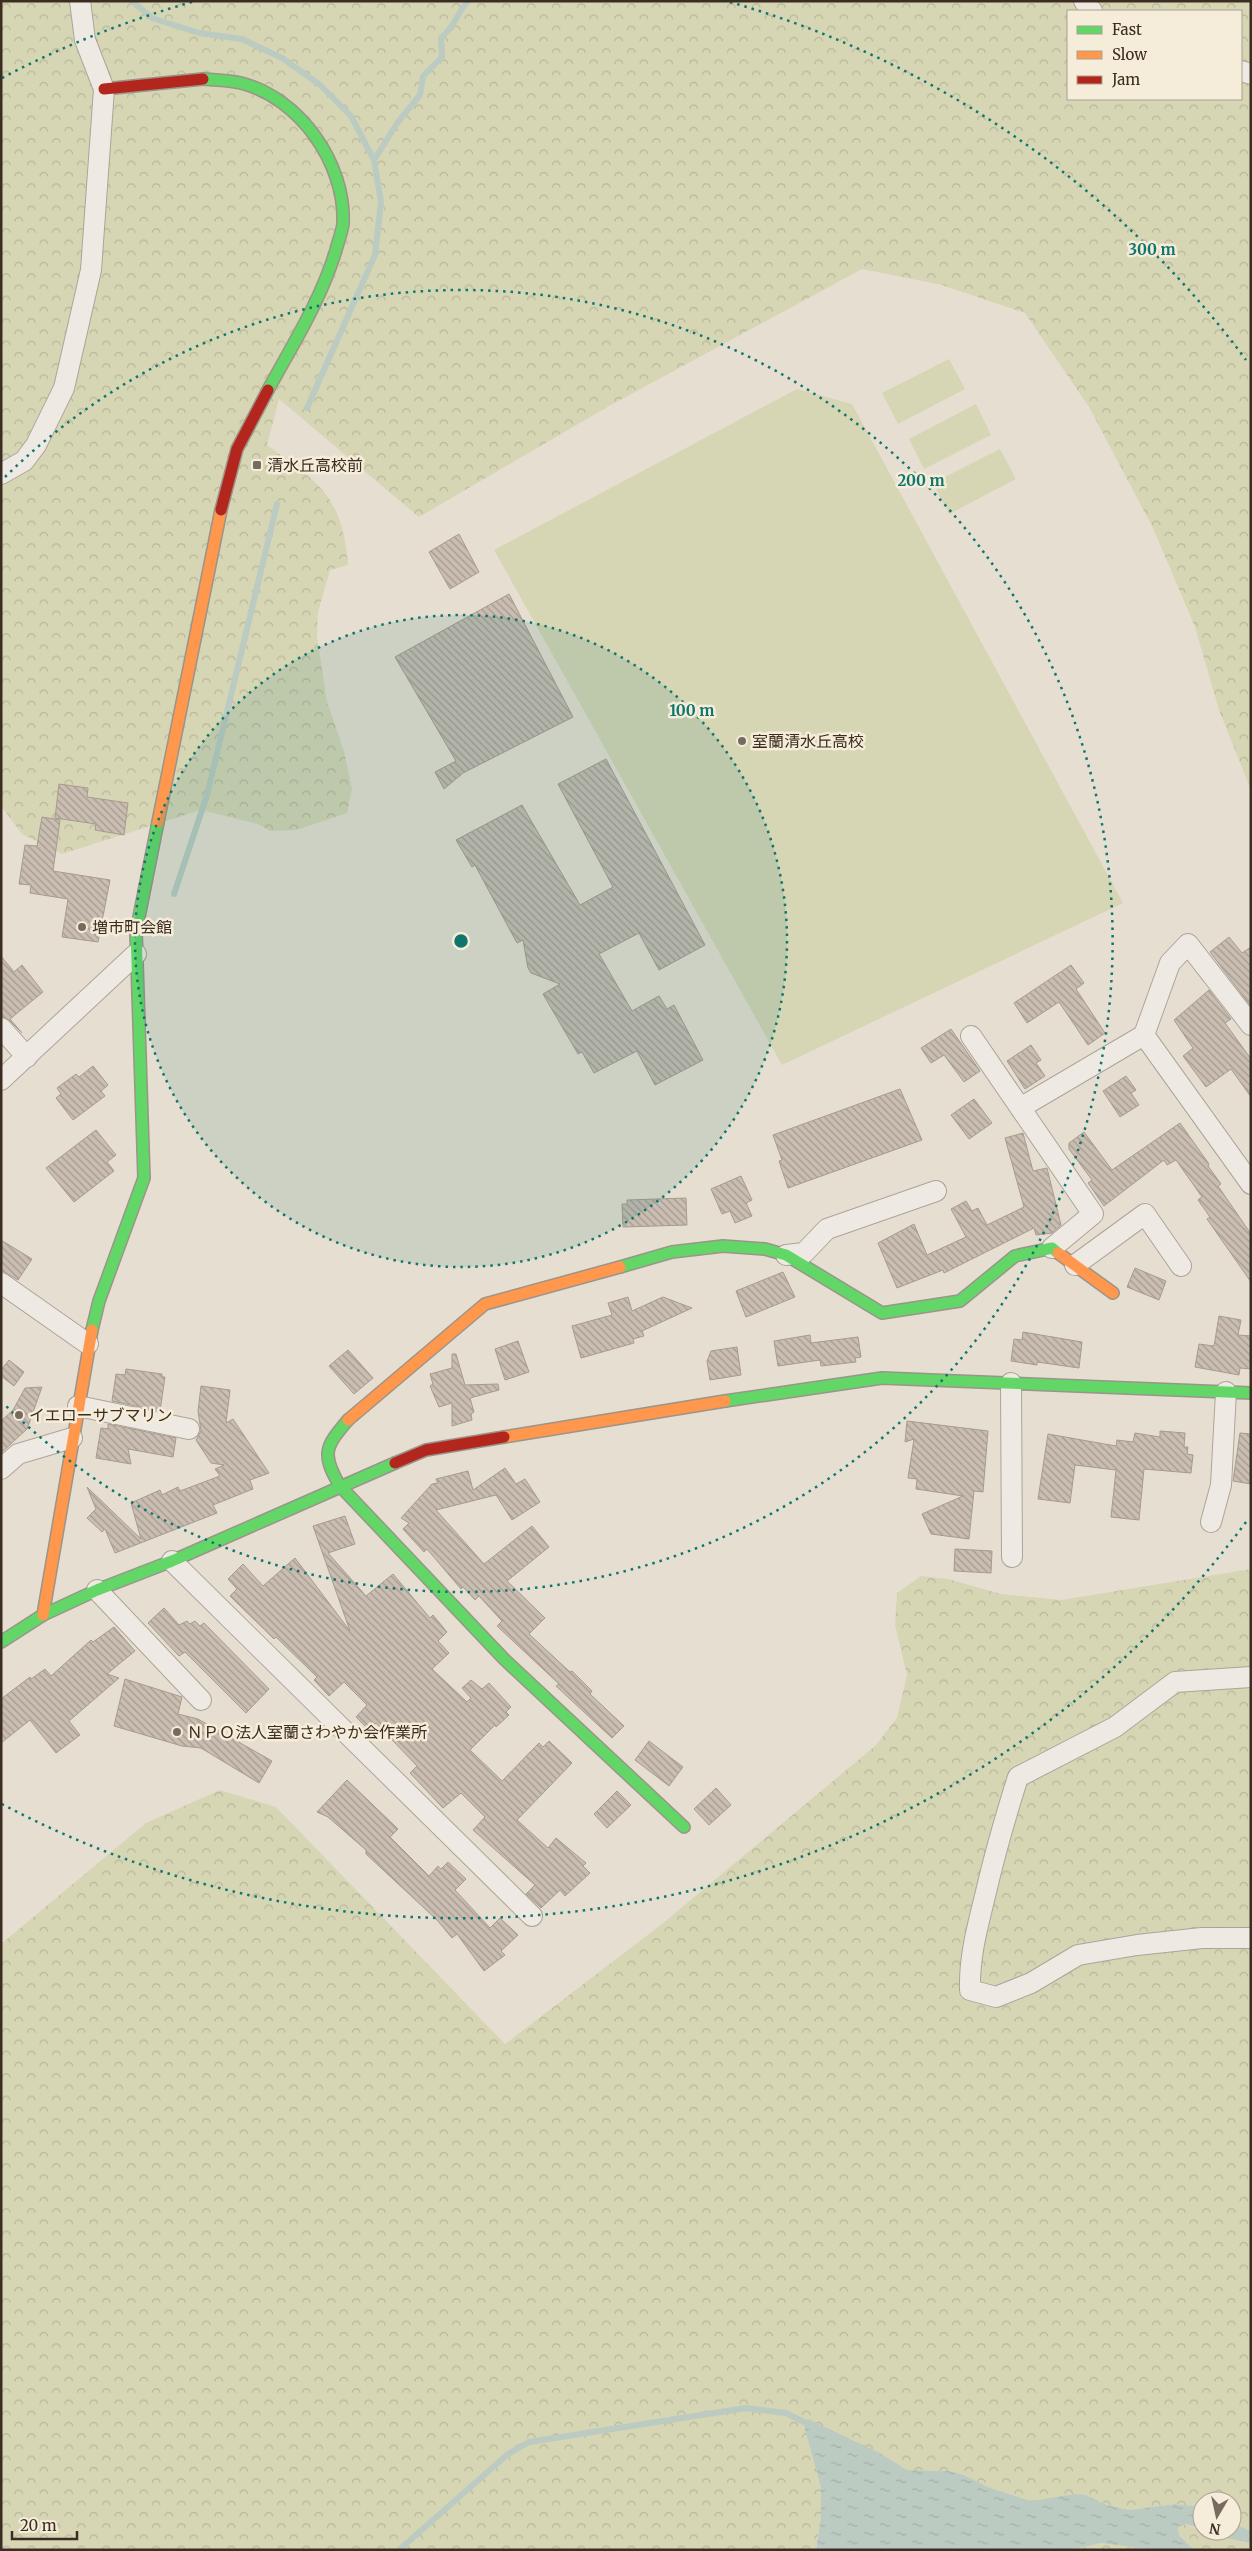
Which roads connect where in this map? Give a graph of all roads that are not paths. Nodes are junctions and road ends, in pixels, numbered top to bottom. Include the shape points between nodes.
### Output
1 (80, 1) edge
2 (104, 89) junction
3 (1, 474) edge
4 (136, 954) junction
5 (1251, 1025) edge
6 (1, 1028) edge
7 (1144, 1035) junction
8 (971, 1036) dead end
9 (27, 1057) junction
10 (1, 1080) edge
11 (1020, 1108) junction
12 (1251, 1184) edge
13 (936, 1191) dead end
14 (1052, 1248) junction
15 (786, 1255) junction
16 (1075, 1265) junction
17 (1181, 1266) dead end
18 (1, 1283) edge
19 (1113, 1293) dead end
20 (88, 1344) junction
21 (1011, 1383) junction
22 (1226, 1392) junction
23 (1251, 1393) edge
24 (78, 1406) junction
25 (189, 1429) dead end
26 (72, 1438) junction
27 (1, 1469) edge
28 (340, 1486) junction
29 (1211, 1522) dead end
30 (1012, 1557) dead end
31 (172, 1561) junction
32 (97, 1590) junction
33 (43, 1615) junction
34 (1, 1642) edge
35 (1251, 1677) edge
36 (201, 1700) dead end
37 (684, 1827) dead end
38 (532, 1916) dead end
39 (1251, 1938) edge

1 - 2 street via 84,40
2 - 3 street via 91,270 64,388 36,445 24,460
2 - 4 street via 201,79 241,83 272,96 311,129 330,159 340,186 343,225 326,282 241,441 226,485 136,932
4 - 9 street
4 - 20 street via 144,1178 99,1301
5 - 7 street via 1188,944 1170,963
6 - 9 street
7 - 11 street
7 - 12 street
8 - 11 street
9 - 10 street
11 - 14 street via 1093,1214
13 - 15 street via 828,1229 804,1252
14 - 15 street via 1015,1256 960,1301 882,1313
14 - 16 street
15 - 28 street via 765,1249 723,1246 672,1252 485,1304 348,1419 330,1440 325,1456
16 - 17 street via 1145,1214
16 - 19 street
18 - 20 street
20 - 24 street
21 - 22 street
21 - 28 street via 882,1378 658,1410 426,1450
21 - 30 street
22 - 23 street
22 - 29 street via 1221,1485
24 - 25 street
24 - 26 street
26 - 27 street via 18,1454
26 - 33 street
28 - 31 street
28 - 37 street via 504,1658
31 - 32 street
31 - 38 street
32 - 33 street
32 - 36 street
33 - 34 street
35 - 39 street via 1175,1682 1115,1727 1018,1777 1001,1828 974,1941 970,1990 996,1996 1032,1983 1078,1955 1202,1938

